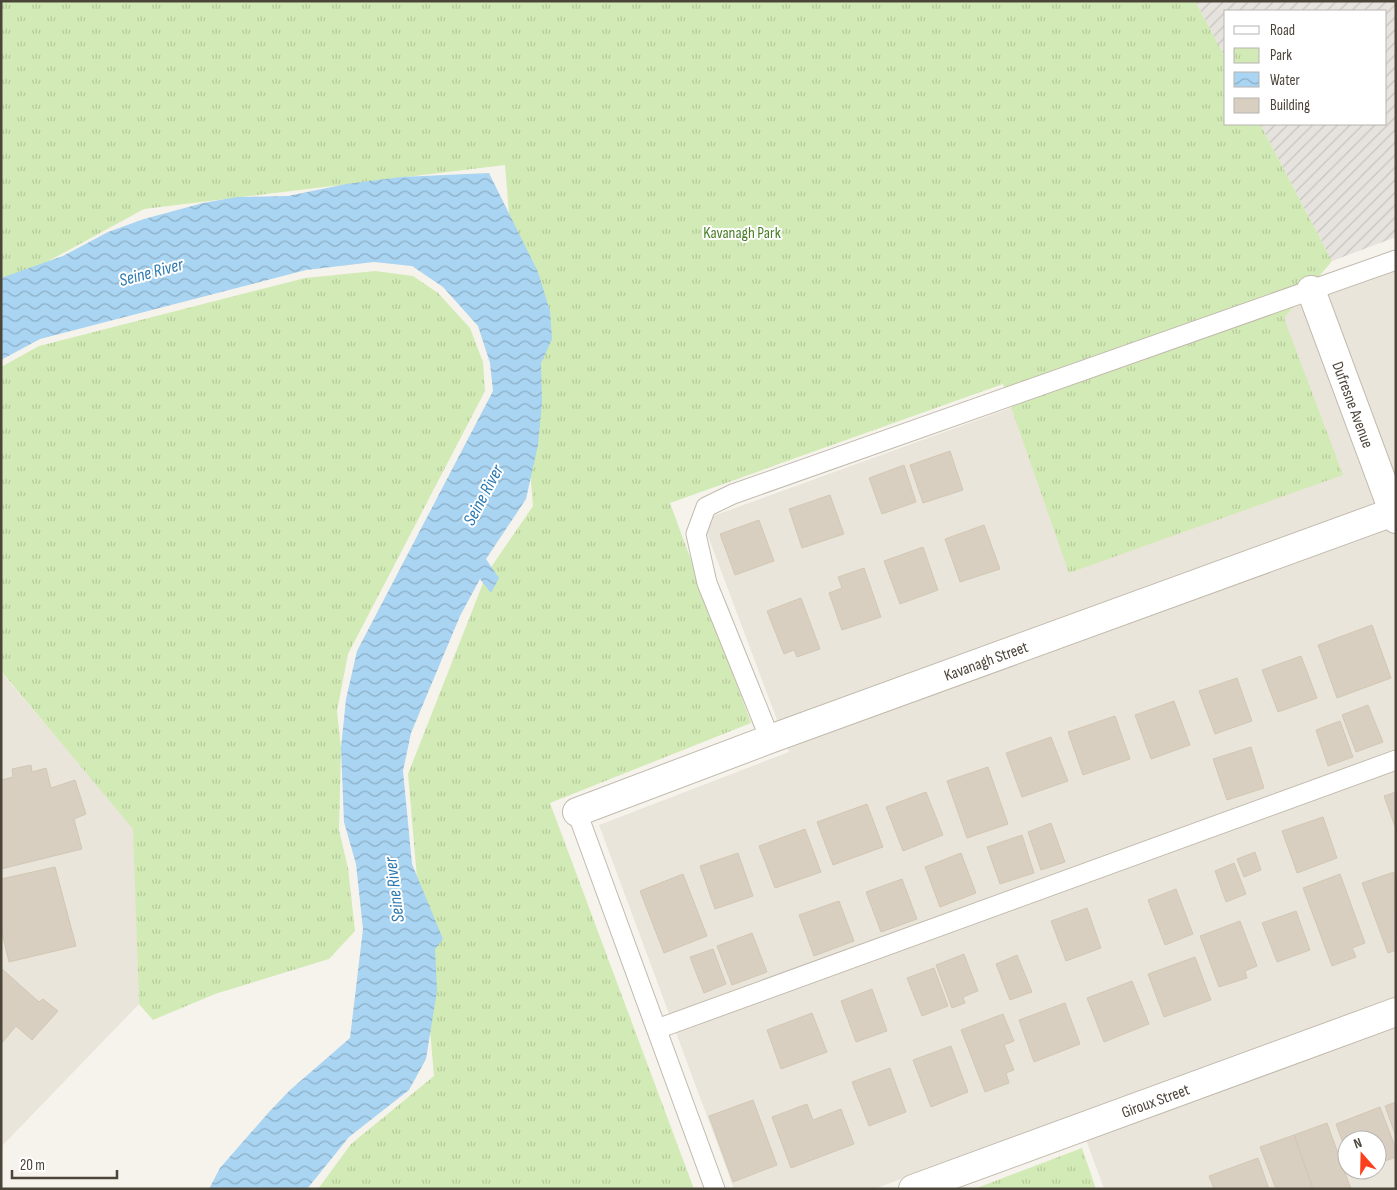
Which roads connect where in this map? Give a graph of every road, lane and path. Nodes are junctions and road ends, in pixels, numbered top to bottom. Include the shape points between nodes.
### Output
1 (1396, 260) edge
2 (1311, 290) junction
3 (1395, 514) edge
4 (770, 739) junction
5 (1396, 760) edge
6 (577, 812) joint
7 (1396, 1012) edge
8 (657, 1029) junction
9 (715, 1189) edge
10 (913, 1189) edge

1 - 2 lane
2 - 3 street, Dufresne Avenue
2 - 4 lane via 733,494 706,507 696,534 707,582
3 - 4 street, Kavanagh Street
4 - 6 street, Kavanagh Street
5 - 8 lane
6 - 8 lane
7 - 10 street, Giroux Street
8 - 9 lane

